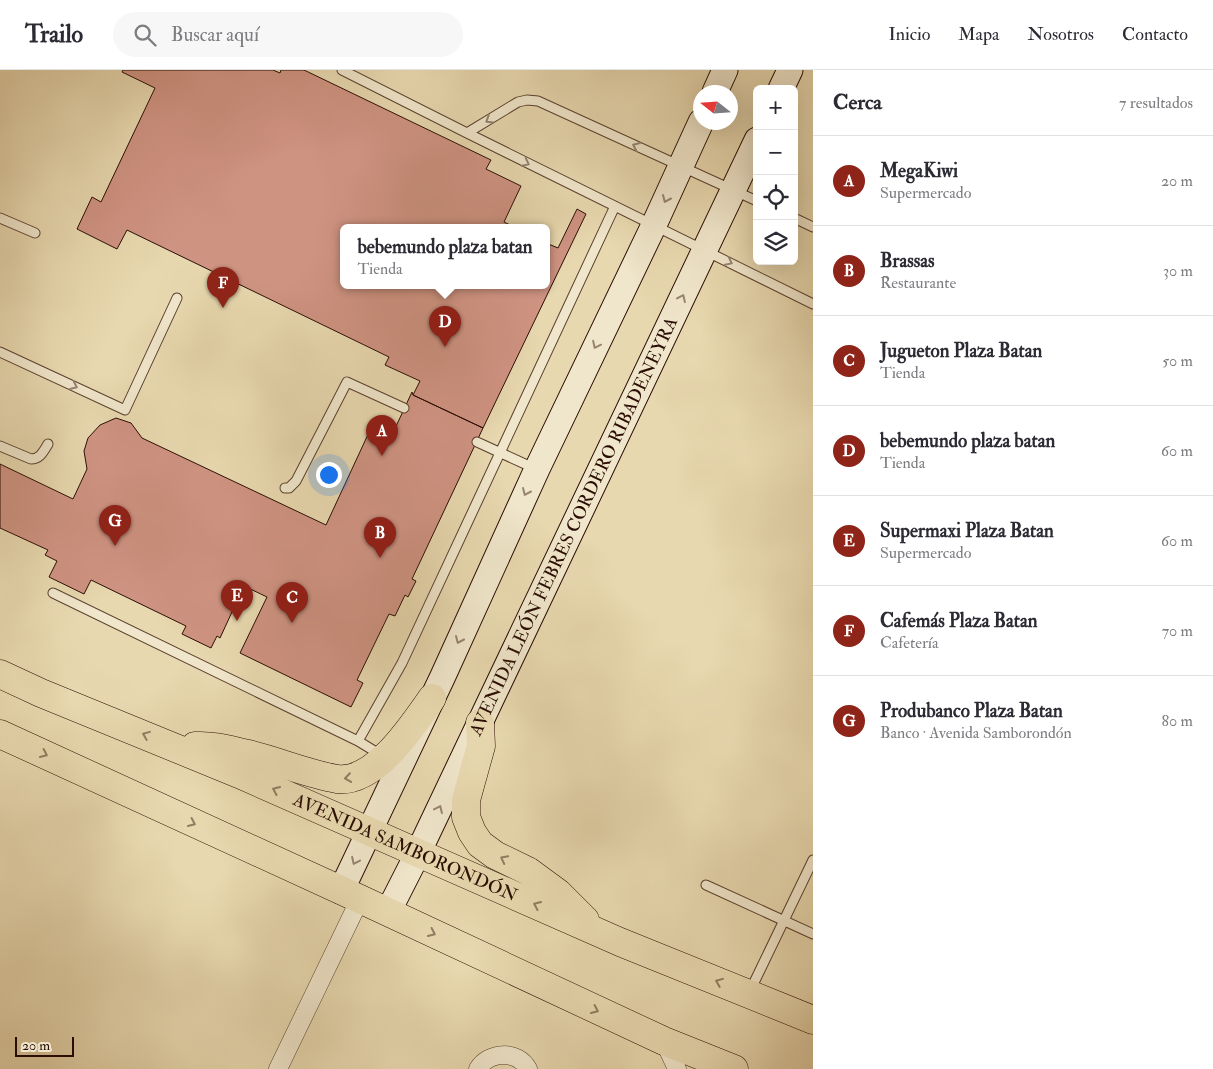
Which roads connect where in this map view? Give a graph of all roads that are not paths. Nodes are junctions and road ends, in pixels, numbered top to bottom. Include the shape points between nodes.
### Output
1 (342, 70) edge
2 (725, 70) edge
3 (790, 70) edge
4 (718, 85) edge
5 (783, 85) edge
6 (697, 130) edge
7 (467, 134) junction
8 (753, 148) edge
9 (680, 167) junction
10 (733, 190) junction
11 (753, 199) edge
12 (615, 206) junction
13 (0, 218) edge
14 (798, 220) edge
15 (654, 225) junction
16 (813, 227) edge
17 (34, 233) dead end
18 (705, 250) junction
19 (177, 298) dead end
20 (813, 304) edge
21 (0, 352) edge
22 (404, 408) dead end
23 (477, 442) dead end
24 (48, 444) dead end
25 (0, 446) edge
26 (500, 452) junction
27 (537, 469) junction
28 (285, 488) dead end
29 (53, 593) dead end
30 (0, 674) edge
31 (0, 693) edge
32 (41, 693) junction
33 (432, 698) junction
34 (480, 723) junction
35 (0, 734) edge
36 (358, 741) junction
37 (177, 748) junction
38 (384, 757) junction
39 (369, 831) junction
40 (418, 853) junction
41 (813, 860) edge
42 (706, 885) dead end
43 (350, 895) junction
44 (388, 912) junction
45 (784, 920) junction
46 (596, 932) junction
47 (813, 934) edge
48 (748, 994) junction
49 (813, 1020) edge
50 (664, 1041) junction
51 (278, 1069) edge
52 (478, 1069) edge
53 (528, 1069) edge
54 (677, 1069) edge
55 (734, 1069) edge

1 - 7 lane
2 - 4 street
3 - 5 street
6 - 9 street
9 -> 7 lane via 538,101 518,102
7 -> 12 lane
8 - 10 street, AVENIDA LEÓN FEBRES CORDERO RIBADENEYRA
9 - 10 lane
9 -> 15 street
10 - 11 lane
10 - 18 street, AVENIDA LEÓN FEBRES CORDERO RIBADENEYRA
12 - 15 lane
12 - 26 lane
13 - 17 lane
14 - 16 lane
15 - 18 lane
15 -> 27 street
18 -> 20 lane
34 -> 18 street, AVENIDA LEÓN FEBRES CORDERO RIBADENEYRA
21 -> 19 lane via 125,410
22 - 28 lane via 347,382 296,481
23 - 26 lane
24 - 25 lane via 35,459
26 - 27 lane
26 - 36 lane via 402,663
27 -> 33 street
29 - 36 lane
30 - 32 highway, AVENIDA SAMBORONDÓN
31 - 32 highway
37 -> 32 highway, AVENIDA SAMBORONDÓN
33 - 38 highway via 402,739
33 - 39 street
40 -> 34 street, AVENIDA LEÓN FEBRES CORDERO RIBADENEYRA
46 -> 34 highway via 558,893 528,871 495,855 480,844 472,832 466,817 466,800 481,746
35 -> 43 highway
36 - 38 lane
38 -> 37 highway via 356,777 338,779 210,745
39 -> 37 highway, AVENIDA SAMBORONDÓN
39 - 40 highway, AVENIDA SAMBORONDÓN
39 -> 43 street
40 - 44 street, AVENIDA LEÓN FEBRES CORDERO RIBADENEYRA
46 -> 40 highway, AVENIDA SAMBORONDÓN
41 - 45 lane
42 - 45 lane
43 - 44 highway
43 - 51 street
44 -> 50 highway
45 - 47 lane
45 - 48 lane
48 -> 46 highway, AVENIDA SAMBORONDÓN
48 - 49 highway, AVENIDA SAMBORONDÓN
50 - 54 street
50 - 55 highway
52 - 53 street via 492,1057 505,1055 517,1058

